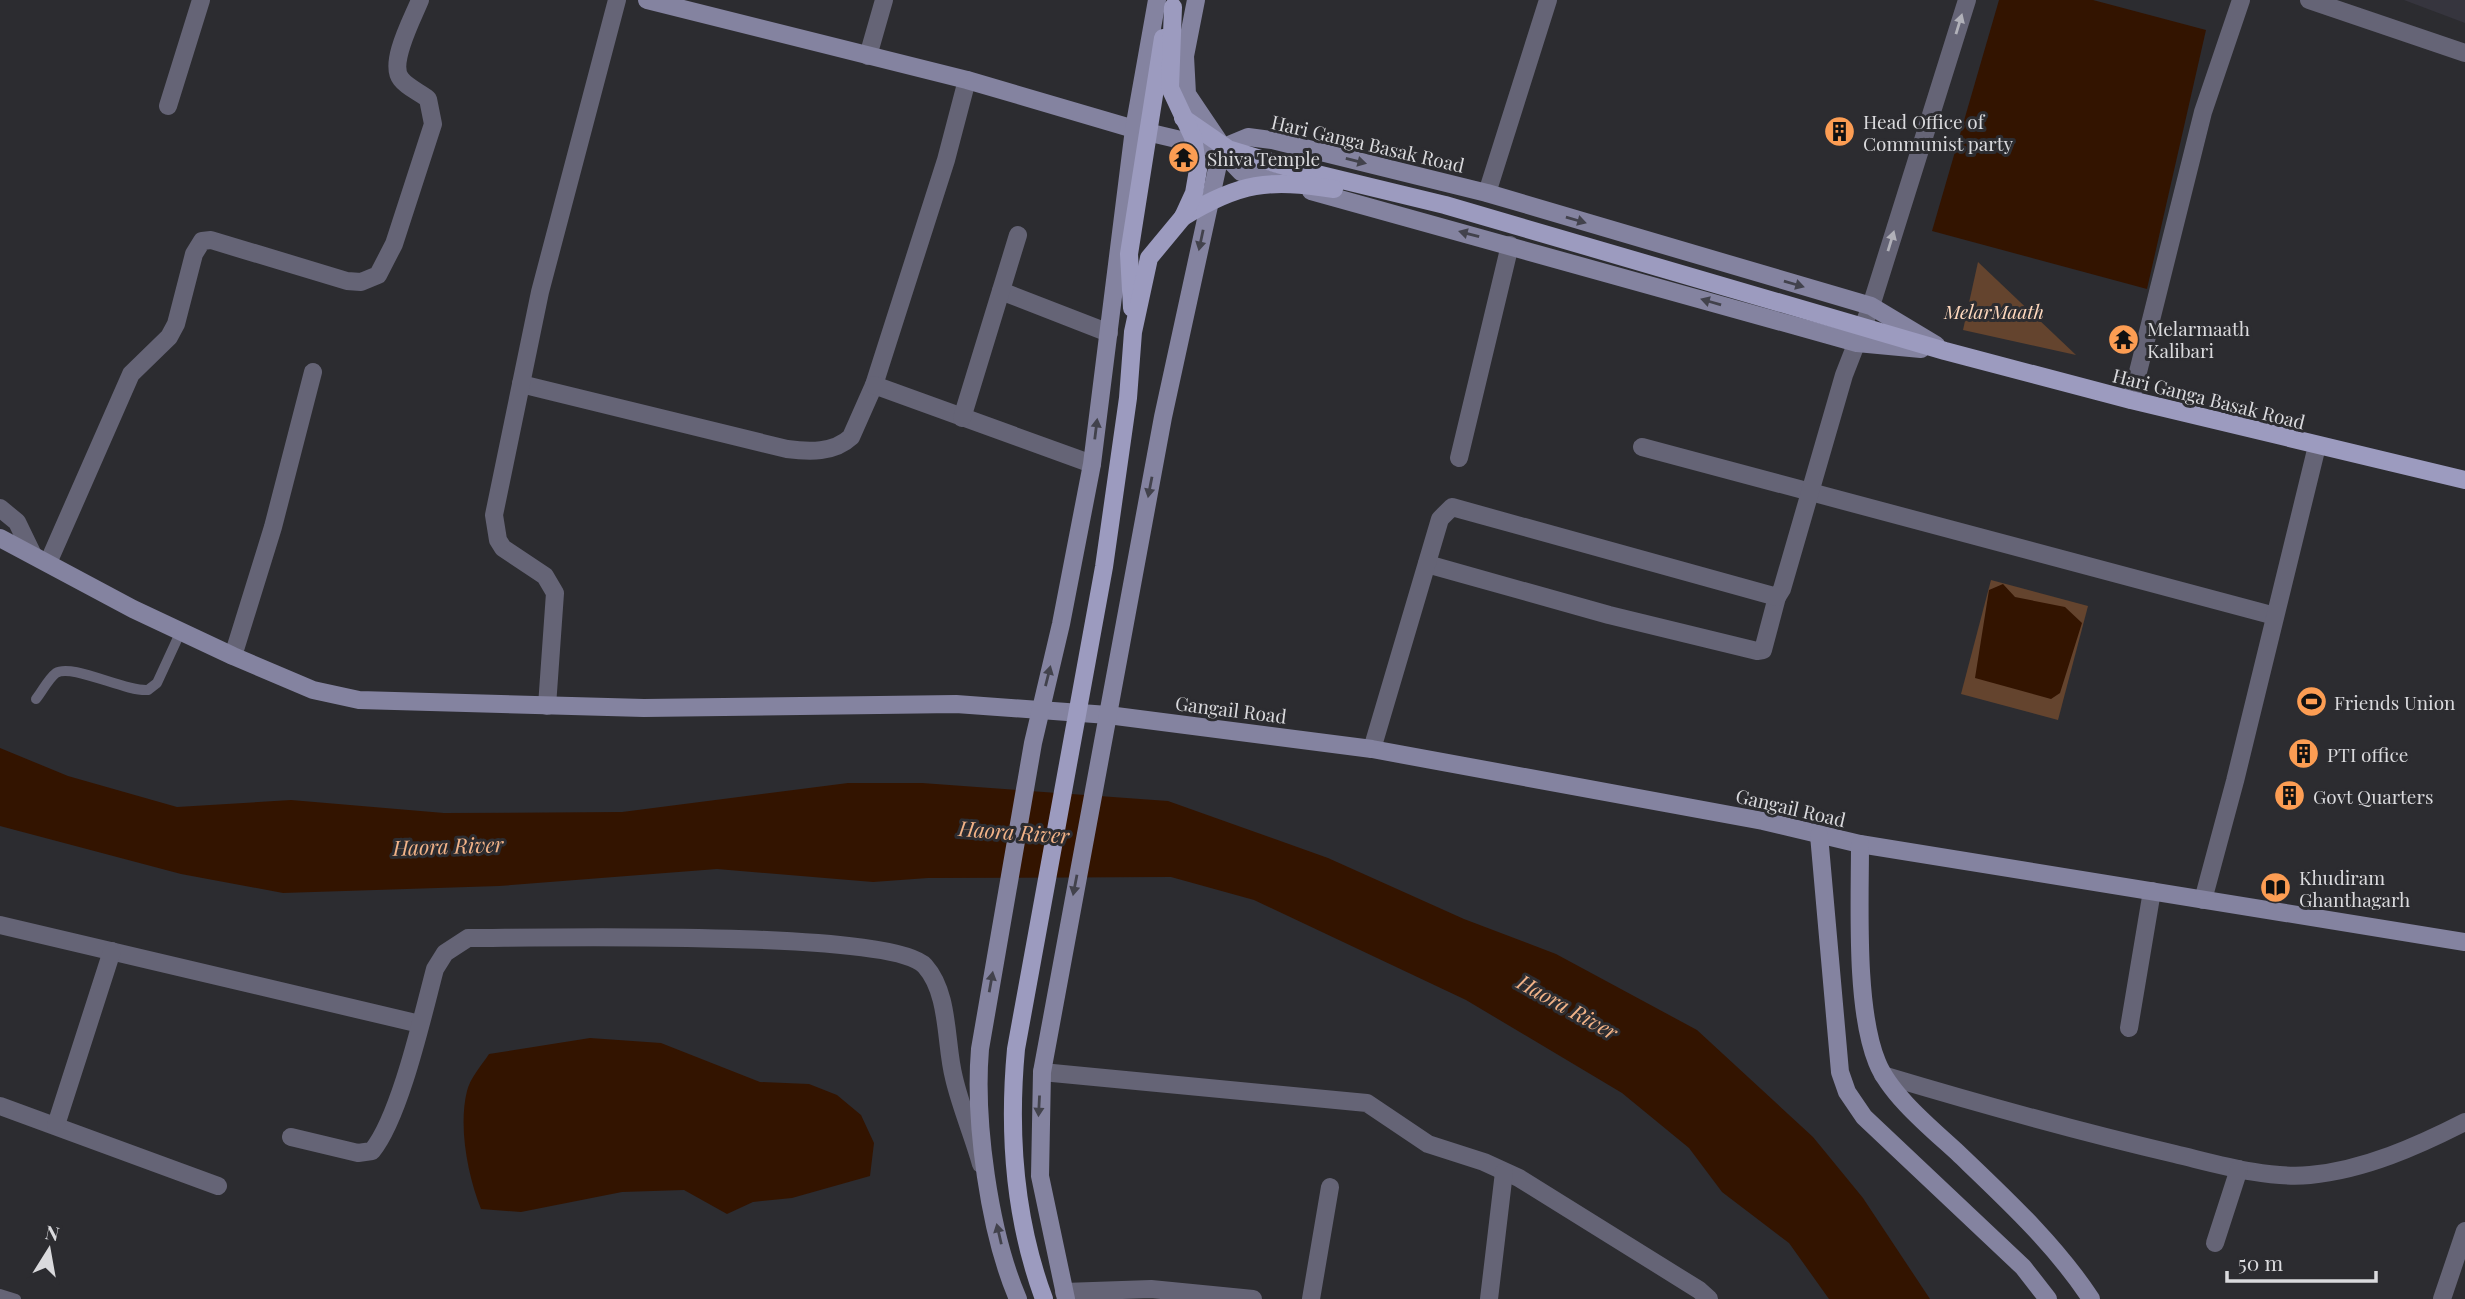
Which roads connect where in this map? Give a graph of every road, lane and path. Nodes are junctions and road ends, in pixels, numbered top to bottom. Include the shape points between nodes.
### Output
1 (201, 0) edge
2 (420, 0) edge
3 (617, 0) edge
4 (647, 0) edge
5 (884, 0) edge
6 (1196, 0) edge
7 (1548, 0) edge
8 (1967, 0) edge
9 (2241, 0) edge
10 (2309, 0) edge
11 (1168, 2) edge
12 (2465, 53) edge
13 (868, 57) junction
14 (967, 80) junction
15 (168, 106) dead end
16 (1183, 118) junction
17 (1134, 129) junction
18 (1219, 149) junction
19 (1487, 194) junction
20 (1445, 205) junction
21 (1183, 218) junction
22 (1018, 235) dead end
23 (1510, 245) junction
24 (1001, 291) junction
25 (1871, 306) junction
26 (1863, 325) junction
27 (1133, 332) junction
28 (1109, 333) junction
29 (1857, 343) junction
30 (1945, 351) junction
31 (313, 373) dead end
32 (521, 384) junction
33 (874, 385) junction
34 (2131, 400) junction
35 (962, 418) junction
36 (2317, 446) junction
37 (1642, 447) dead end
38 (1459, 458) dead end
39 (1092, 464) junction
40 (2465, 481) edge
41 (1808, 491) junction
42 (0, 508) edge
43 (0, 538) edge
44 (41, 559) junction
45 (1427, 564) junction
46 (1777, 597) junction
47 (2275, 616) junction
48 (181, 631) junction
49 (233, 656) junction
50 (36, 699) dead end
51 (548, 706) junction
52 (1040, 710) junction
53 (1108, 715) junction
54 (1372, 749) junction
55 (1819, 835) junction
56 (1860, 844) junction
57 (2152, 891) junction
58 (2203, 900) junction
59 (0, 925) edge
60 (2465, 942) edge
61 (112, 951) junction
62 (420, 1024) junction
63 (2129, 1028) dead end
64 (1042, 1072) junction
65 (1883, 1075) junction
66 (0, 1106) edge
67 (2465, 1122) edge
68 (56, 1125) junction
69 (291, 1137) dead end
70 (2239, 1169) junction
71 (1504, 1172) junction
72 (218, 1185) dead end
73 (1330, 1187) dead end
74 (989, 1191) junction
75 (2465, 1231) edge
76 (2215, 1243) dead end
77 (0, 1294) edge
78 (1065, 1296) edge
79 (16, 1299) edge
80 (1018, 1299) edge
81 (1044, 1299) edge
82 (1253, 1299) edge
83 (1311, 1299) edge
84 (1489, 1299) edge
85 (1709, 1299) edge
86 (2048, 1299) edge
87 (2091, 1299) edge
88 (2442, 1299) edge

1 - 15 street
2 - 44 street via 396,60 396,71 428,99 433,124 394,244 378,275 347,281 211,240 201,241 176,324 131,374
3 - 32 street via 555,229
4 - 13 street
5 - 13 street
6 - 18 street via 1185,56 1187,94 1222,146
7 - 19 street
25 -> 8 street
9 - 34 street via 2203,112
10 - 12 street
11 - 16 main road via 1170,89
11 - 17 street
11 - 27 main road via 1129,254
13 - 14 street
14 - 17 street
14 - 33 street
16 - 20 main road via 1228,149
16 - 21 main road via 1193,137 1198,170
17 - 18 street
17 - 28 street
18 -> 19 street, Hari Ganga Basak Road via 1248,137 1272,141
23 -> 18 street, Hari Ganga Basak Road via 1241,173
18 -> 53 street
19 -> 25 street, Hari Ganga Basak Road
20 - 21 main road via 1308,185 1255,183 1216,197
20 - 26 main road
21 - 27 main road via 1149,258
22 - 24 street
29 -> 23 street, Hari Ganga Basak Road
23 - 38 street
24 - 28 street
24 - 35 street
25 - 26 street
25 - 30 street, Hari Ganga Basak Road
26 - 29 street
26 - 30 main road
27 - 81 main road via 1104,567 1013,1086 1018,1205
39 -> 28 street
29 - 30 street, Hari Ganga Basak Road
29 - 41 street
30 - 34 main road, Hari Ganga Basak Road
31 - 49 street
32 - 33 street via 810,452 837,446 851,437
32 - 51 street via 495,528 503,548 545,576 555,593
33 - 35 street
34 - 36 main road, Hari Ganga Basak Road
35 - 39 street
36 - 40 main road, Hari Ganga Basak Road
36 - 47 street
37 - 41 street
52 -> 39 street
41 - 46 street
41 - 47 street
42 - 44 street via 17,522
43 - 44 street, Gangail Road
44 - 48 street, Gangail Road
45 - 46 street via 1440,519 1452,508 1461,508
45 - 46 street via 1757,651 1767,643
45 - 54 street
47 - 58 street
48 - 49 street, Gangail Road
48 - 50 lane via 157,682 148,690 64,671 54,675
49 - 51 street, Gangail Road via 313,690 359,700
51 - 52 street, Gangail Road via 956,704
52 - 53 street, Gangail Road
74 -> 52 street via 977,1082 980,1049
53 - 54 street, Gangail Road
53 -> 64 street
54 - 55 street, Gangail Road
55 - 56 street, Gangail Road
55 - 86 street via 1840,1072 1847,1092 1864,1116 2023,1267
56 - 57 street, Gangail Road
56 - 65 street via 1864,989 1876,1060
57 - 58 street, Gangail Road
57 - 63 street
58 - 60 street, Gangail Road
59 - 61 street
61 - 62 street
61 - 68 street
62 - 69 street via 387,1123 372,1150 358,1153
62 - 74 street via 435,969 445,953 468,939 710,938 908,955 933,977 955,1084
64 - 71 street via 1367,1103 1428,1144
64 -> 78 street via 1040,1176
65 - 70 street via 2060,1127
65 - 87 street via 2049,1244
66 - 68 street
67 - 70 street via 2343,1170 2308,1175
68 - 72 street
70 - 76 street
71 - 84 street
71 - 85 street via 1564,1205
73 - 83 street
80 -> 74 street
75 - 88 street
77 - 79 lane
78 - 82 street via 1151,1289

